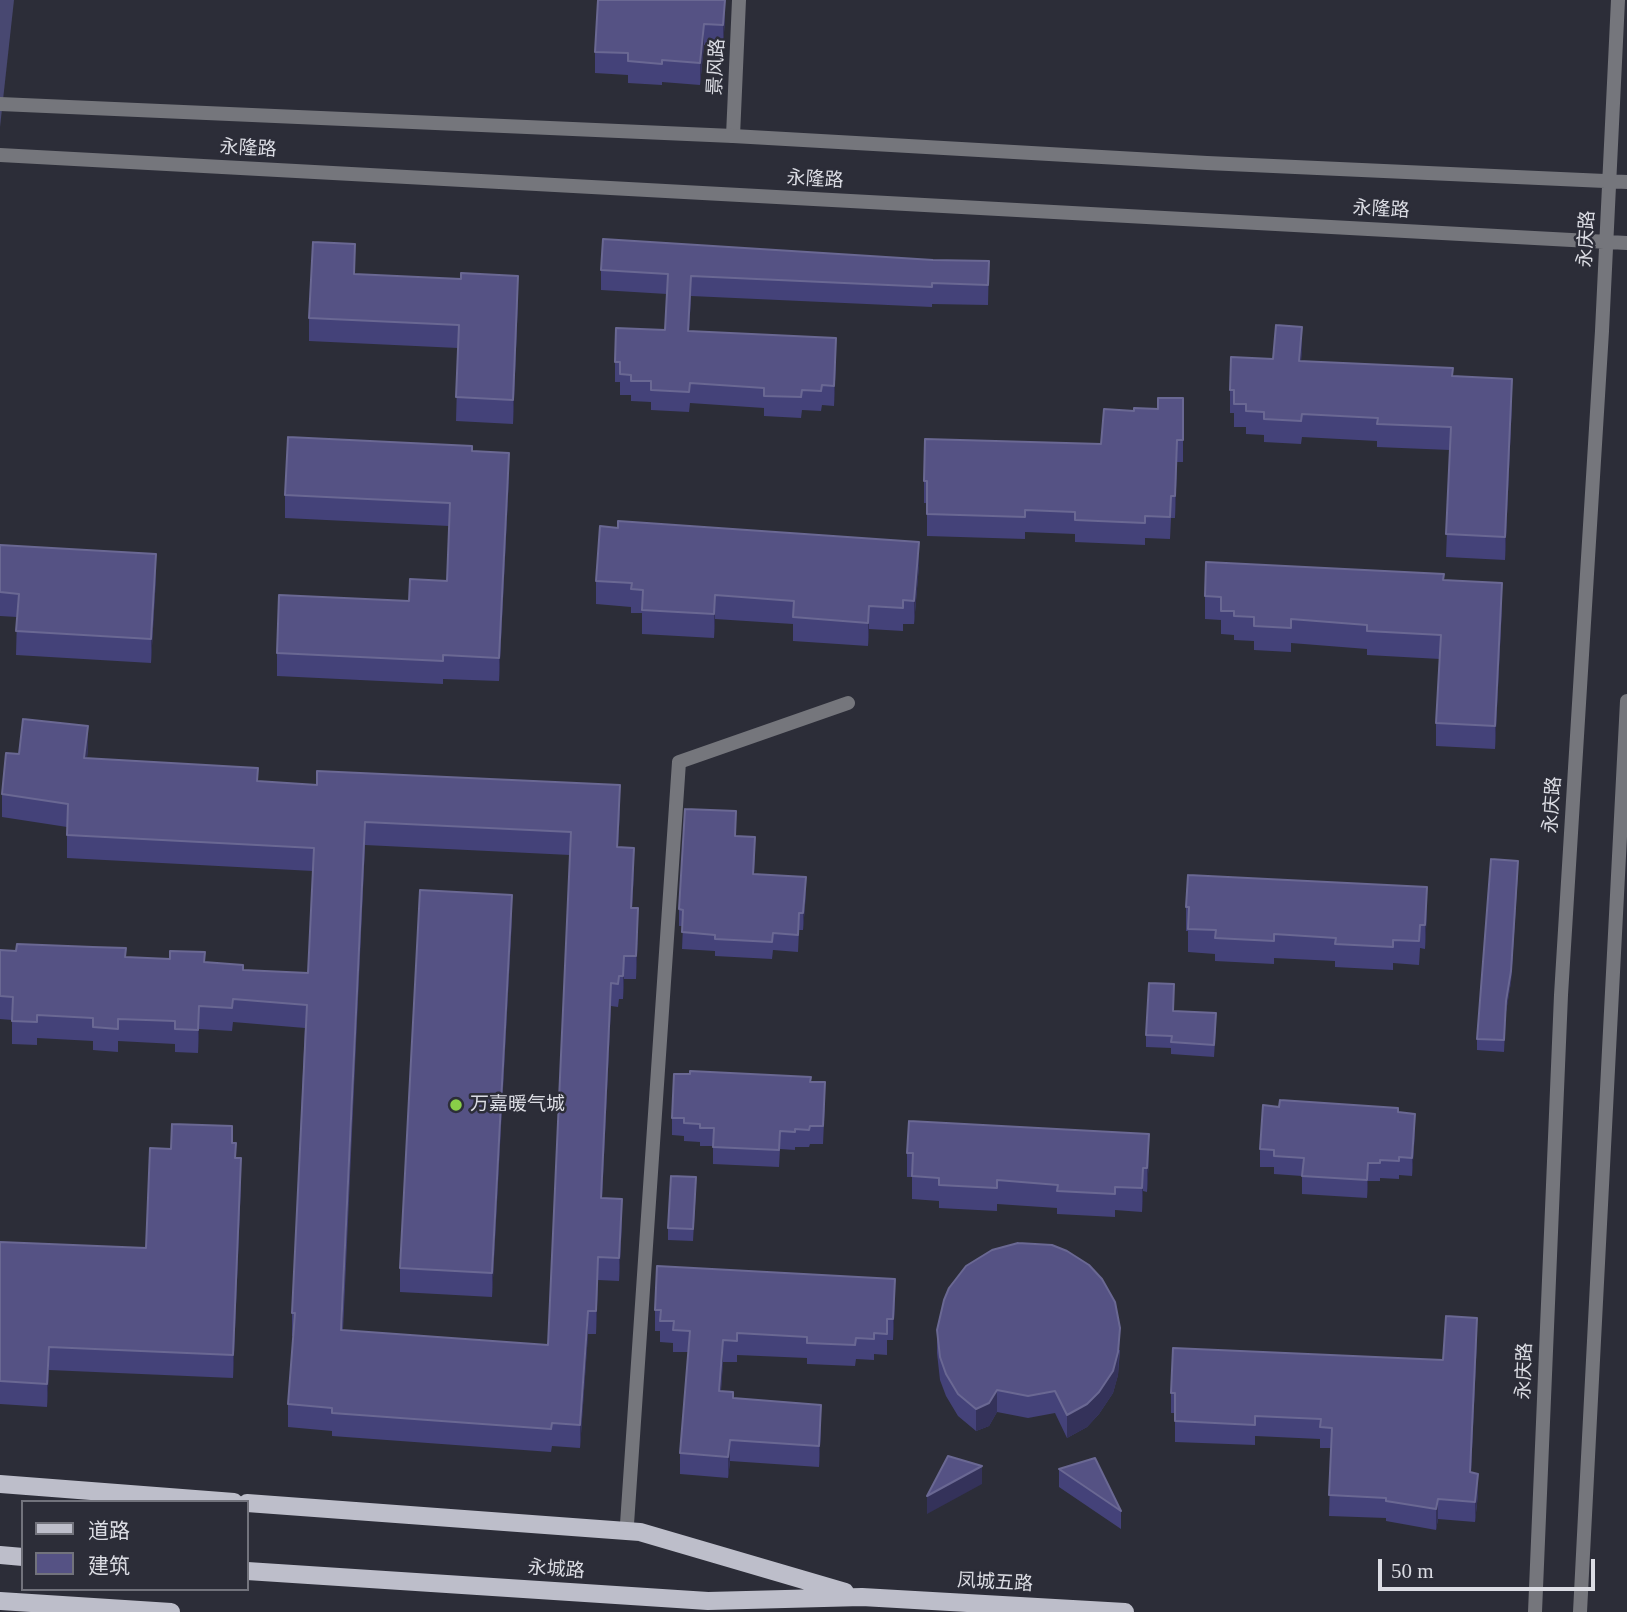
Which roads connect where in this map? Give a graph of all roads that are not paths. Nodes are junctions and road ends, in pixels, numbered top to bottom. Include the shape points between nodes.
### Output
1 (739, 0) edge
2 (1618, 0) edge
3 (0, 104) edge
4 (733, 136) junction
5 (0, 155) edge
6 (1609, 181) junction
7 (1627, 182) edge
8 (1606, 242) junction
9 (1627, 243) edge
10 (1627, 701) edge
11 (848, 703) dead end
12 (0, 1484) edge
13 (208, 1500) edge
14 (248, 1503) edge
15 (627, 1524) dead end
16 (0, 1555) edge
17 (21, 1557) edge
18 (248, 1571) edge
19 (862, 1597) junction
20 (0, 1601) edge
21 (171, 1612) edge
22 (1125, 1612) edge
23 (1535, 1612) edge
24 (1580, 1612) edge

1 - 4 street, 景风路
2 - 6 street, 永庆路
3 - 4 street, 永隆路
4 - 6 street, 永隆路
5 - 8 street, 永隆路
6 - 7 street, 永隆路
6 - 8 street, 永庆路
8 - 9 street, 永隆路
8 - 23 street, 永庆路 via 1561,995
10 - 24 street
11 - 15 street via 679,762
12 - 13 main road
14 - 19 main road via 640,1532
16 - 17 main road
18 - 19 main road, 永城路 via 708,1601
19 - 22 main road, 凤城五路
20 - 21 main road

